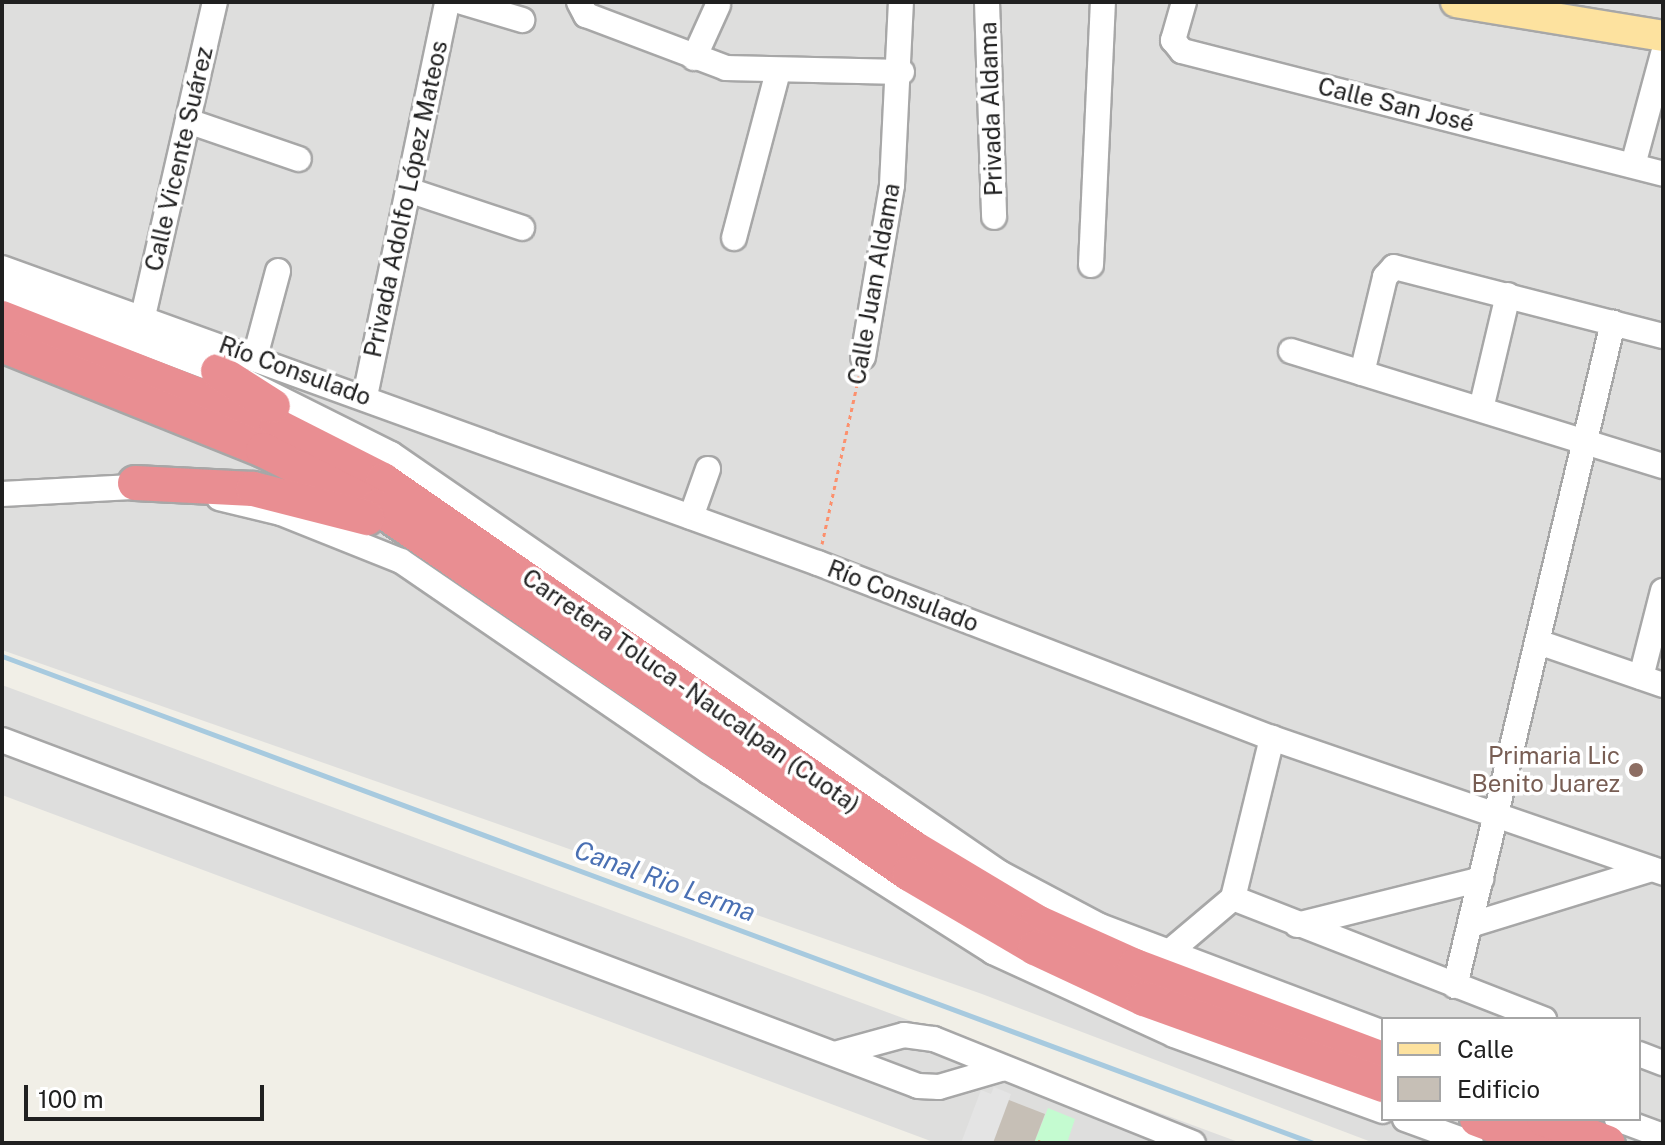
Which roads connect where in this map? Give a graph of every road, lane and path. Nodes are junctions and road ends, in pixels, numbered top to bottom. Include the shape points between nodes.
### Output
1 (215, 2) edge
2 (447, 2) edge
3 (462, 2) edge
4 (579, 2) edge
5 (901, 2) edge
6 (987, 2) edge
7 (1103, 2) edge
8 (1184, 2) edge
9 (1456, 2) edge
10 (718, 5) dead end
11 (1534, 8) edge
12 (522, 20) dead end
13 (1663, 36) edge
14 (1663, 54) edge
15 (694, 58) junction
16 (778, 72) junction
17 (902, 72) junction
18 (188, 121) junction
19 (299, 159) dead end
20 (1633, 165) junction
21 (1663, 174) edge
22 (411, 191) junction
23 (994, 217) dead end
24 (522, 228) dead end
25 (734, 238) dead end
26 (1091, 265) dead end
27 (2, 268) edge
28 (278, 271) dead end
29 (2, 289) edge
30 (1508, 295) junction
31 (143, 316) junction
32 (2, 318) edge
33 (1613, 323) junction
34 (1663, 336) edge
35 (2, 345) edge
36 (1291, 351) dead end
37 (255, 357) junction
38 (863, 357) joint
39 (218, 371) junction
40 (1362, 373) junction
41 (365, 396) junction
42 (1481, 409) junction
43 (1590, 442) junction
44 (1663, 466) edge
45 (708, 469) dead end
46 (135, 483) junction
47 (2, 494) edge
48 (691, 517) junction
49 (456, 526) junction
50 (412, 532) junction
51 (818, 563) junction
52 (1663, 591) edge
53 (1541, 643) junction
54 (1652, 681) edge
55 (1272, 738) junction
56 (2, 740) edge
57 (1497, 814) junction
58 (1657, 871) edge
59 (1481, 879) junction
60 (1233, 898) junction
61 (1297, 925) junction
62 (1470, 925) junction
63 (1168, 953) junction
64 (1455, 986) junction
65 (1539, 1017) edge
66 (1381, 1032) edge
67 (838, 1053) junction
68 (1641, 1055) edge
69 (1381, 1058) edge
70 (1663, 1063) edge
71 (1001, 1069) junction
72 (1381, 1084) edge
73 (1381, 1110) edge
74 (1410, 1121) edge
75 (1482, 1121) edge
76 (1549, 1121) edge
77 (1622, 1121) edge
78 (1663, 1136) edge
79 (1193, 1143) edge
80 (1471, 1143) edge
81 (1541, 1143) edge
82 (1608, 1143) edge

1 - 18 street, Calle Vicente Suárez
2 - 22 street, Privada Adolfo López Mateos
3 - 12 street
4 - 15 street via 586,15
5 - 17 street, Calle Juan Aldama
6 - 23 street, Privada Aldama
7 - 26 street
8 - 20 street, Calle San José via 1173,40 1182,51
9 - 11 main road
10 - 15 street
11 - 13 main road
14 - 20 street
15 - 16 street
16 - 17 street
16 - 25 street
17 - 38 street, Calle Juan Aldama via 892,185
18 - 19 street
18 - 31 street, Calle Vicente Suárez
20 - 21 street, Calle San José
22 - 24 street
22 - 41 street, Privada Adolfo López Mateos
27 - 31 street, Río Consulado
28 - 37 street
29 - 39 street
30 - 33 street
30 - 40 street via 1394,267 1385,277
30 - 42 street
31 - 37 street, Río Consulado
32 - 49 highway, Carretera Toluca - Naucalpan (Cuota) via 277,426 383,480
33 - 34 street
33 - 43 street
35 - 50 highway, Carretera Toluca - Naucalpan (Cuota) via 318,474
36 - 40 street
37 - 41 street, Río Consulado
38 - 51 path, Calle Juan Aldama
39 - 49 highway via 416,485
39 - 63 street via 334,423 463,501 1000,873
40 - 42 street
41 - 48 street, Río Consulado
42 - 43 street
43 - 44 street
43 - 53 street
45 - 48 street
46 - 47 street
46 - 50 highway via 253,489
46 - 73 street via 281,513 401,561 720,779 993,952 1146,1024
48 - 51 street, Río Consulado
49 - 69 highway, Carretera Toluca - Naucalpan (Cuota) via 967,882 1135,966
50 - 72 highway, Carretera Toluca - Naucalpan (Cuota) via 963,908 1144,999
51 - 55 street, Río Consulado
52 - 54 street
53 - 54 street
53 - 57 street
55 - 57 street, Río Consulado
55 - 60 street
56 - 67 street
57 - 58 street, Río Consulado
57 - 59 street
58 - 62 street
59 - 61 street
59 - 62 street
60 - 61 street
60 - 63 street
61 - 64 street
62 - 64 street
63 - 66 street
64 - 65 street
67 - 71 street via 920,1035
67 - 71 street via 927,1088
68 - 70 street
71 - 79 street
74 - 80 street
75 - 81 highway
76 - 82 highway
77 - 78 street

